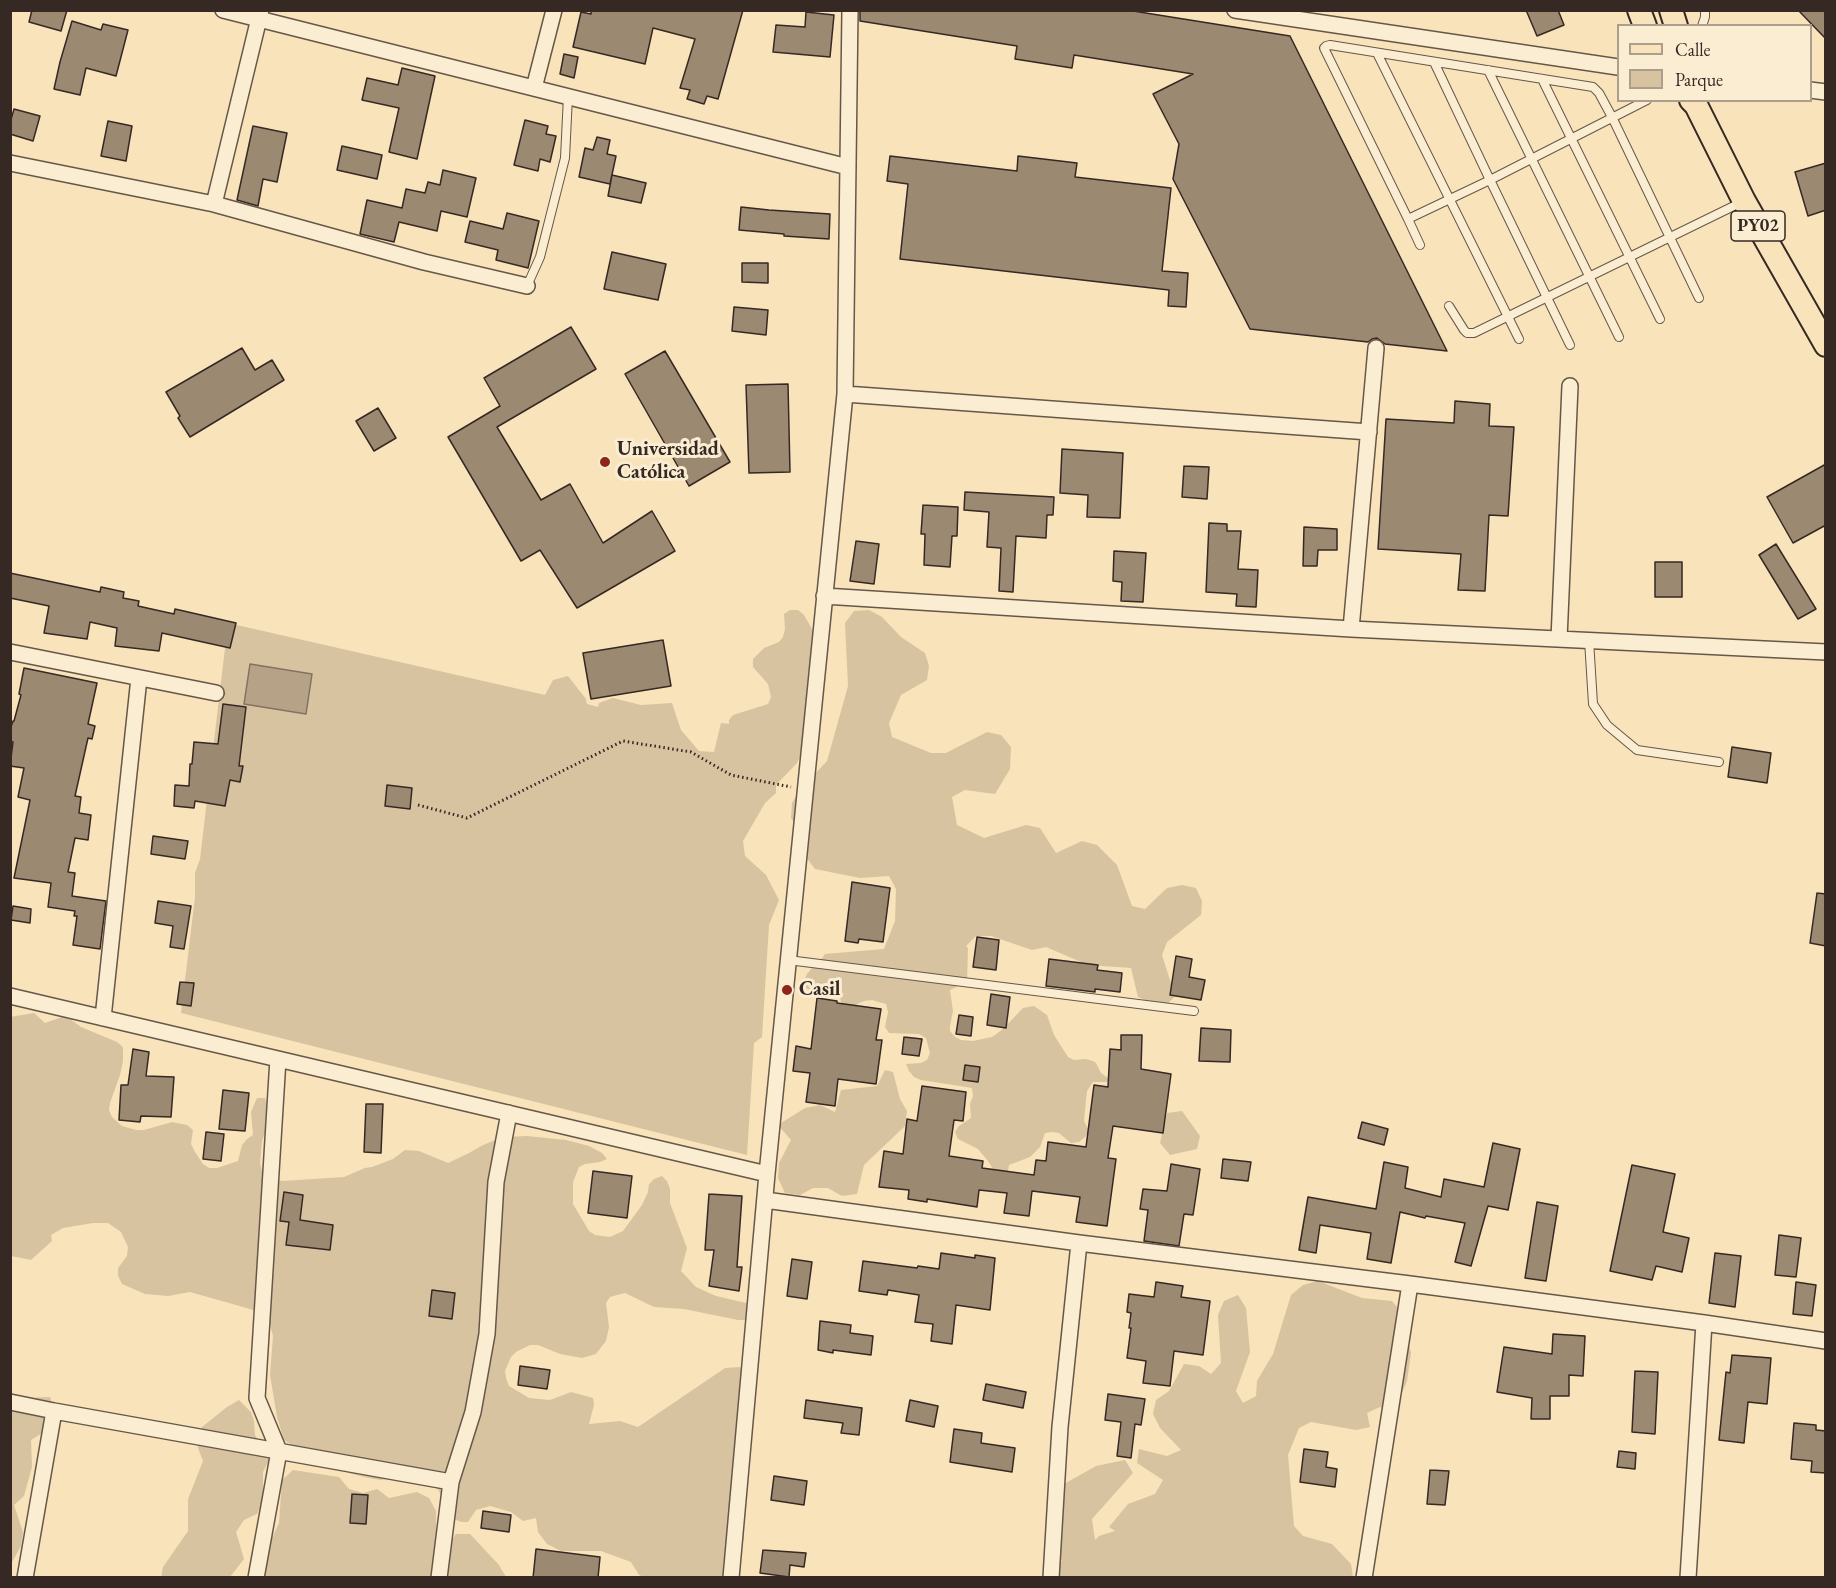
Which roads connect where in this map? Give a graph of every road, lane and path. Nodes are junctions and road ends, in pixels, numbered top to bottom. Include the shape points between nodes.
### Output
1 (223, 10) edge
2 (554, 10) edge
3 (850, 10) edge
4 (1235, 10) edge
5 (260, 14) edge
6 (1377, 52) junction
7 (1434, 62) junction
8 (1617, 67) edge
9 (1488, 70) junction
10 (1542, 79) junction
11 (534, 88) junction
12 (568, 96) junction
13 (1643, 102) edge
14 (1694, 102) edge
15 (1612, 117) junction
16 (1571, 139) junction
17 (1530, 160) junction
18 (10, 163) edge
19 (848, 167) junction
20 (1490, 180) junction
21 (1451, 200) junction
22 (1744, 201) junction
23 (214, 204) junction
24 (1408, 219) junction
25 (1670, 237) junction
26 (1420, 245) dead end
27 (1630, 257) junction
28 (1589, 277) junction
29 (527, 286) joint
30 (1547, 297) junction
31 (1699, 298) dead end
32 (1449, 306) dead end
33 (1508, 316) junction
34 (1660, 319) dead end
35 (1619, 337) dead end
36 (1519, 339) dead end
37 (1570, 345) dead end
38 (1826, 345) edge
39 (1376, 348) dead end
40 (1570, 386) dead end
41 (845, 394) junction
42 (1369, 432) junction
43 (824, 596) junction
44 (1351, 629) junction
45 (1559, 639) junction
46 (1589, 640) junction
47 (10, 652) edge
48 (1826, 652) edge
49 (140, 678) junction
50 (216, 693) dead end
51 (1719, 762) dead end
52 (804, 790) junction
53 (418, 805) dead end
54 (788, 960) junction
55 (10, 996) edge
56 (1194, 1011) dead end
57 (104, 1018) junction
58 (278, 1059) junction
59 (508, 1113) junction
60 (767, 1174) junction
61 (765, 1200) junction
62 (1078, 1243) junction
63 (1410, 1284) junction
64 (1704, 1323) junction
65 (1826, 1341) edge
66 (10, 1402) edge
67 (54, 1411) junction
68 (279, 1451) junction
69 (451, 1482) junction
70 (25, 1578) edge
71 (256, 1578) edge
72 (439, 1578) edge
73 (731, 1578) edge
74 (1051, 1578) edge
75 (1364, 1578) edge
76 (1688, 1578) edge

1 - 5 street
2 - 11 street
3 - 19 street
4 - 8 street
5 - 11 street
5 - 23 street
6 - 7 lane
6 - 21 lane
6 - 24 lane via 1330,45 1324,48
7 - 9 lane
7 - 20 lane
9 - 10 lane
9 - 17 lane
10 - 15 lane via 1593,87
10 - 16 lane
11 - 12 street
12 - 19 street
12 - 29 lane via 565,158 540,257
13 - 15 lane
14 - 22 main road, PY02
15 - 16 lane
15 - 25 lane
16 - 17 lane
16 - 27 lane
17 - 20 lane
17 - 28 lane
18 - 23 street
19 - 41 street
20 - 21 lane
20 - 30 lane
21 - 24 lane
21 - 33 lane
22 - 25 lane
22 - 38 main road, PY02
23 - 29 street
24 - 26 lane
25 - 27 lane
25 - 31 lane
27 - 28 lane
27 - 34 lane
28 - 30 lane
28 - 35 lane
30 - 33 lane
30 - 37 lane
32 - 33 lane via 1467,333
33 - 36 lane
39 - 42 street
40 - 45 street
41 - 42 street
41 - 43 street
42 - 44 street
43 - 44 street
43 - 52 street
44 - 45 street
45 - 46 street
46 - 48 street
46 - 51 lane via 1593,704 1607,725 1637,750
47 - 49 street
49 - 50 street
49 - 57 street
52 - 53 path via 731,775 692,752 623,741 467,818
52 - 54 street
54 - 56 lane
54 - 60 street
55 - 57 street
57 - 58 street
58 - 59 street
58 - 68 street via 257,1398
59 - 60 street
59 - 69 street via 496,1182 487,1334 473,1412
60 - 61 street
61 - 62 street
61 - 73 street
62 - 63 street
62 - 74 street via 1060,1427
63 - 64 street
63 - 75 street
64 - 65 street
64 - 76 street
66 - 67 street
67 - 68 street
67 - 70 street
68 - 69 street
68 - 71 street
69 - 72 street

